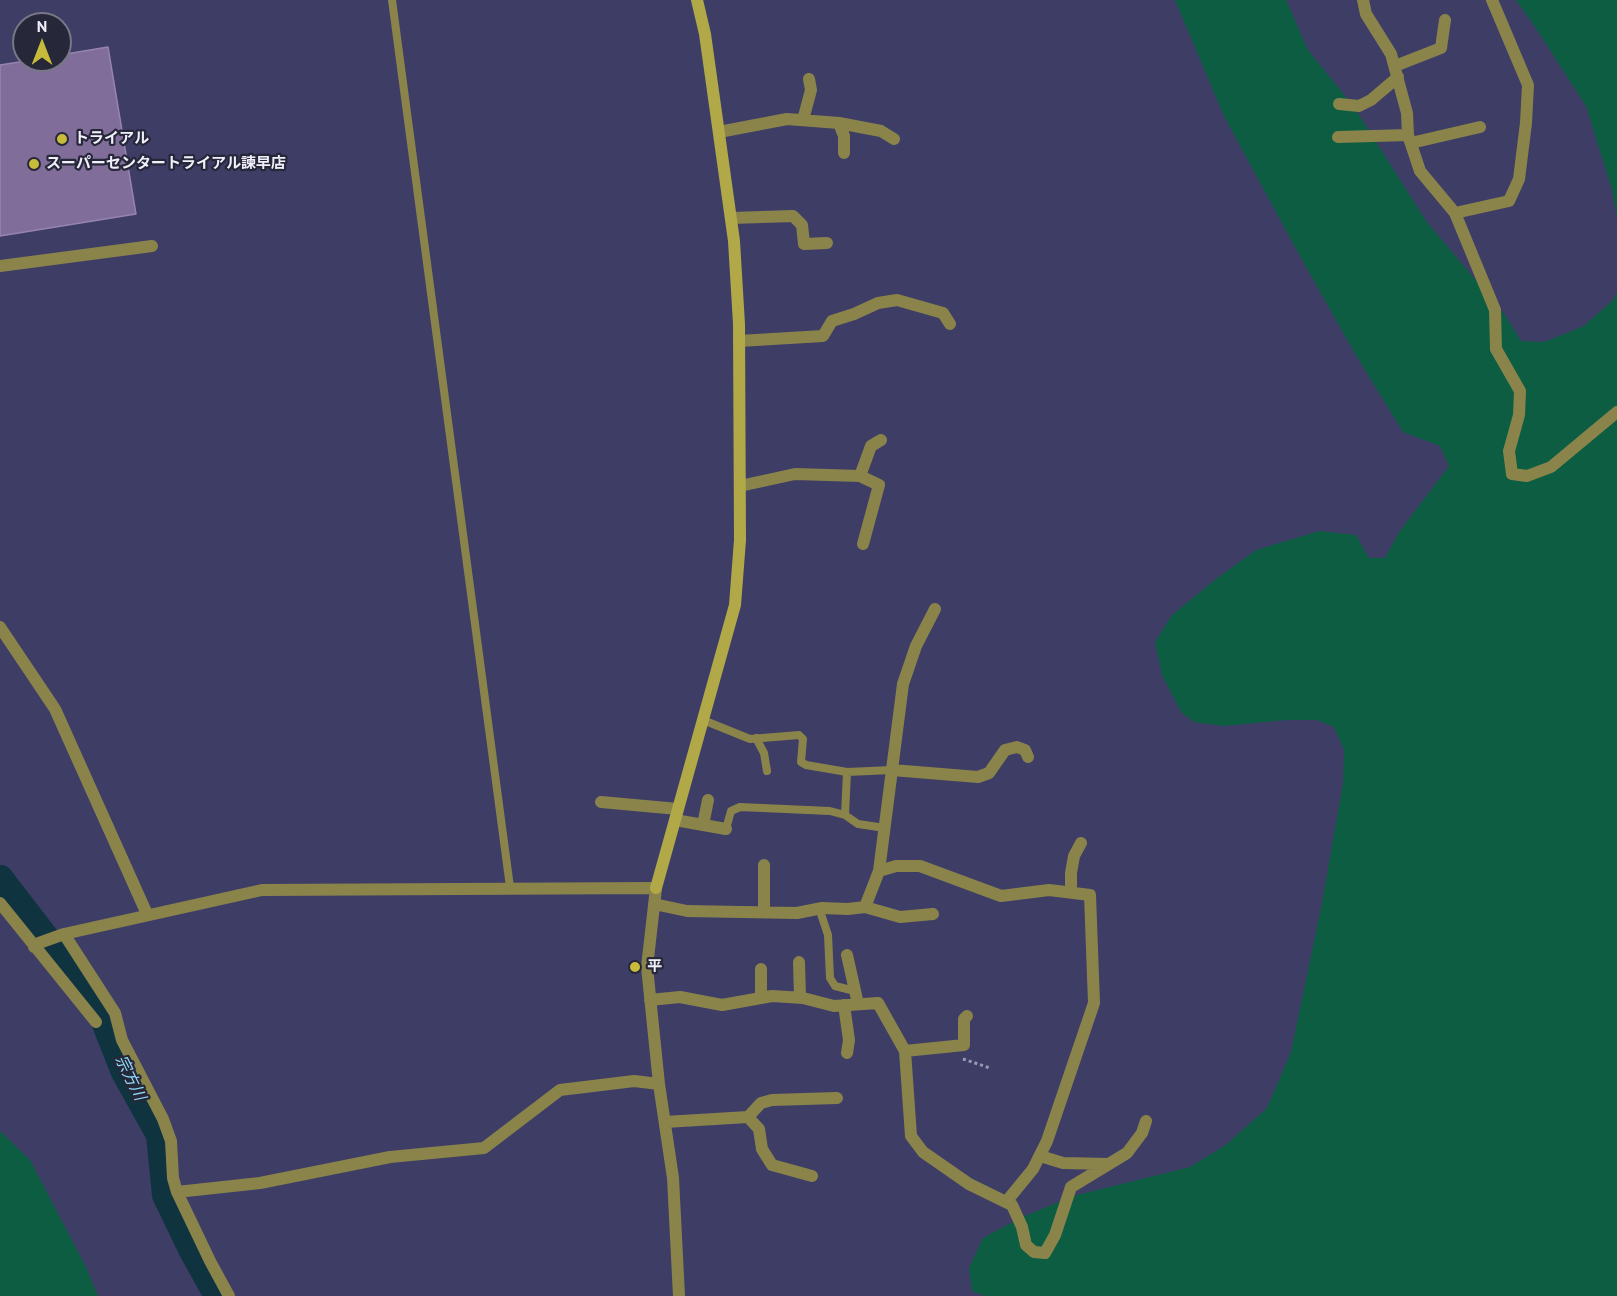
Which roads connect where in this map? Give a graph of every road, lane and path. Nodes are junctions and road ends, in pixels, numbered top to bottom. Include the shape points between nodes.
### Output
1 (392, 0) edge
2 (697, 0) edge
3 (1365, 0) edge
4 (1492, 0) edge
5 (1444, 20) dead end
6 (1396, 72) junction
7 (809, 79) dead end
8 (1339, 104) dead end
9 (803, 120) junction
10 (839, 123) junction
11 (1480, 126) dead end
12 (719, 132) junction
13 (1338, 137) dead end
14 (894, 139) dead end
15 (1410, 139) junction
16 (844, 153) dead end
17 (1455, 213) junction
18 (731, 218) junction
19 (828, 243) dead end
20 (152, 246) dead end
21 (0, 266) edge
22 (950, 324) dead end
23 (739, 340) junction
24 (1617, 412) edge
25 (881, 440) dead end
26 (860, 476) junction
27 (740, 486) junction
28 (863, 544) dead end
29 (935, 609) dead end
30 (0, 627) edge
31 (703, 720) junction
32 (756, 738) junction
33 (1028, 757) dead end
34 (766, 771) dead end
35 (892, 771) junction
36 (847, 772) junction
37 (708, 800) dead end
38 (601, 802) dead end
39 (676, 814) junction
40 (845, 815) junction
41 (703, 825) junction
42 (885, 828) junction
43 (726, 829) joint
44 (1081, 843) dead end
45 (764, 865) dead end
46 (879, 871) junction
47 (510, 887) junction
48 (656, 888) junction
49 (1071, 891) junction
50 (0, 903) edge
51 (654, 904) junction
52 (865, 907) junction
53 (819, 908) junction
54 (764, 912) junction
55 (147, 914) junction
56 (933, 914) dead end
57 (62, 935) junction
58 (37, 945) junction
59 (847, 955) dead end
60 (799, 962) dead end
61 (761, 969) dead end
62 (855, 991) junction
63 (761, 998) junction
64 (800, 998) junction
65 (650, 1000) junction
66 (858, 1004) junction
67 (844, 1005) junction
68 (967, 1016) dead end
69 (96, 1022) dead end
70 (964, 1045) junction
71 (905, 1051) junction
72 (847, 1053) dead end
73 (990, 1068) dead end
74 (659, 1084) junction
75 (837, 1098) dead end
76 (748, 1117) junction
77 (1146, 1121) dead end
78 (665, 1122) junction
79 (1040, 1156) junction
80 (1109, 1164) junction
81 (812, 1176) dead end
82 (177, 1192) junction
83 (1006, 1202) junction
84 (229, 1296) edge
85 (679, 1296) edge

1 - 47 lane
2 - 12 street
3 - 6 street via 1366,14 1391,54
4 - 17 street via 1528,85 1519,179 1509,201
5 - 6 street via 1441,48
6 - 8 street via 1371,100 1359,106
6 - 15 street
7 - 9 street via 812,90
9 - 10 street
9 - 12 street via 787,119
10 - 14 street via 880,131
10 - 16 street
11 - 15 street
12 - 18 street
13 - 15 street
15 - 17 street via 1420,171
17 - 24 street via 1495,310 1496,349 1520,390 1519,415 1509,451 1512,474 1527,476 1551,467
18 - 19 street via 793,216 802,225 804,244
18 - 23 street
20 - 21 street
22 - 23 street via 944,313 897,300 832,321 822,336
23 - 27 street
25 - 26 street via 871,446
26 - 27 street via 795,474
26 - 28 street via 879,485
27 - 31 street via 735,605
29 - 35 street via 903,684
30 - 55 street via 55,709
31 - 32 lane via 750,740
31 - 39 street
32 - 34 lane via 764,753
32 - 36 lane via 799,735 803,740 801,762
33 - 35 street via 1025,750 1017,747 1005,750 989,773 978,777
35 - 36 lane
35 - 42 street
36 - 40 lane
37 - 41 street
38 - 39 street
39 - 41 street
39 - 48 street
40 - 42 lane via 858,824
40 - 43 lane via 740,807 731,811
41 - 43 street
42 - 46 street
44 - 49 street via 1074,856
45 - 54 street
46 - 49 street via 920,866 1001,896
46 - 52 street
47 - 48 street
47 - 55 street via 262,890
48 - 51 street
49 - 79 street via 1090,895 1094,1004
50 - 58 street
51 - 54 street via 687,911
51 - 65 street via 647,967
52 - 53 street
52 - 56 street via 900,917
53 - 54 street via 797,913
53 - 62 lane via 828,935 830,978 835,986
55 - 57 street
57 - 58 street
57 - 82 street via 115,1013 122,1040 163,1119 171,1141
58 - 69 street
59 - 62 street
60 - 64 street
61 - 63 street
62 - 66 street
63 - 64 street
63 - 65 street via 722,1005 680,997
64 - 67 street
65 - 74 street
66 - 67 street
66 - 71 street via 878,1003
67 - 72 street
68 - 70 street
70 - 71 street
70 - 73 path via 963,1059
71 - 83 street via 911,1136 932,1159 969,1184
74 - 78 street
74 - 82 street via 634,1081 560,1090 484,1148 390,1157 260,1183
75 - 76 street via 772,1100 761,1103
76 - 78 street
76 - 81 street via 759,1129 762,1149 772,1165
77 - 80 street via 1127,1153
78 - 85 street via 673,1178
79 - 80 street via 1063,1163
79 - 83 street
80 - 83 street via 1071,1187 1045,1253 1034,1252 1026,1245 1022,1227
82 - 84 street

